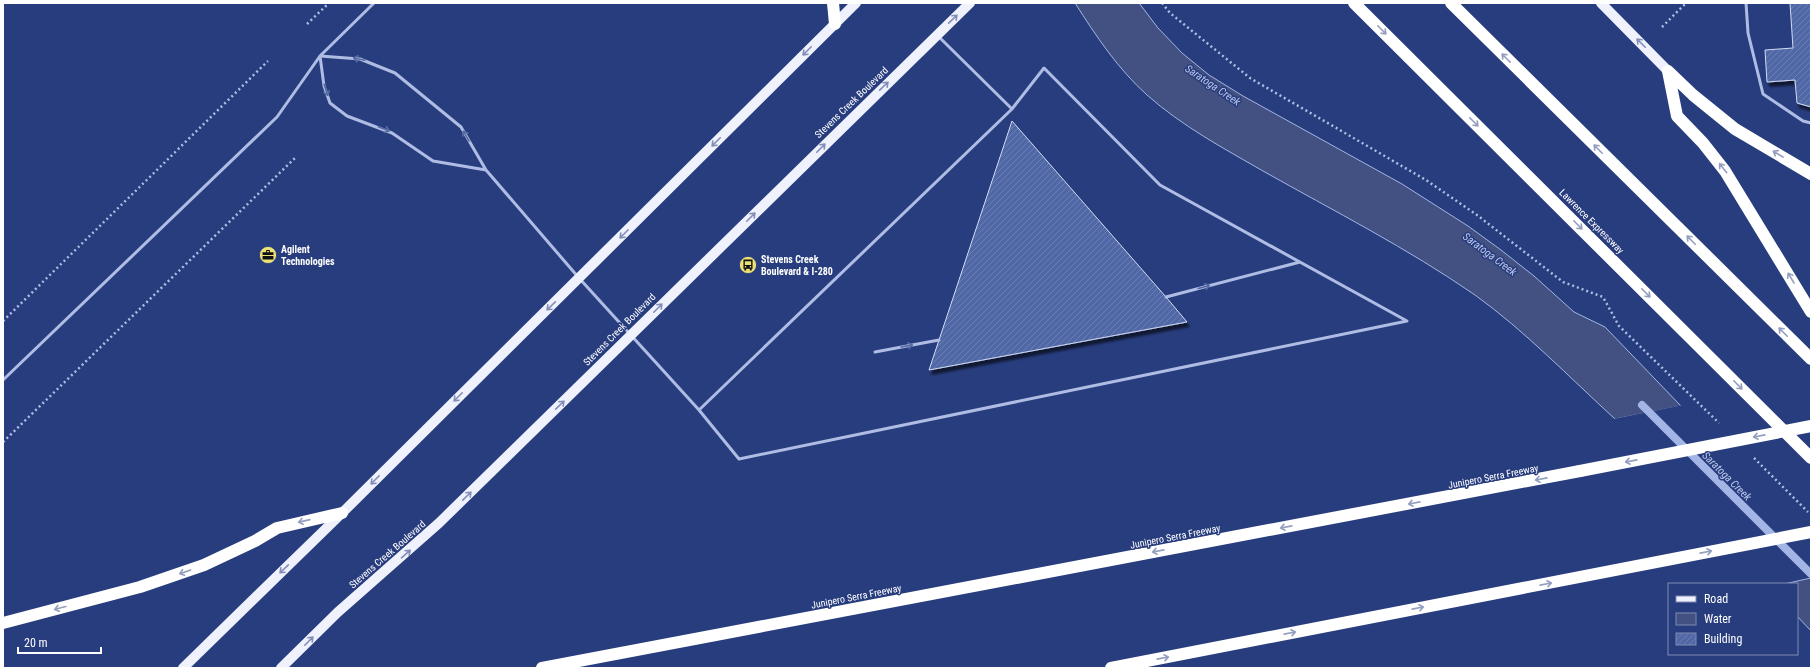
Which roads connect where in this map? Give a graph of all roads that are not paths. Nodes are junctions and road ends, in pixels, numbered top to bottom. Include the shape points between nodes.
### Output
1 (374, 3) edge
2 (832, 3) edge
3 (856, 3) edge
4 (970, 3) edge
5 (1354, 3) edge
6 (1451, 3) edge
7 (1601, 3) edge
8 (1746, 3) edge
9 (835, 24) junction
10 (936, 35) junction
11 (320, 56) junction
12 (1668, 71) junction
13 (1012, 109) junction
14 (1811, 123) edge
15 (486, 170) junction
16 (1811, 174) edge
17 (1300, 262) junction
18 (579, 278) junction
19 (1166, 298) dead end
20 (1811, 312) edge
21 (630, 335) junction
22 (939, 340) dead end
23 (875, 352) dead end
24 (1811, 359) edge
25 (3, 380) edge
26 (699, 410) junction
27 (1811, 426) edge
28 (1811, 458) edge
29 (342, 513) junction
30 (1811, 532) edge
31 (3, 623) edge
32 (183, 668) edge
33 (282, 668) edge
34 (542, 668) edge
35 (1111, 668) edge

1 - 11 lane
2 - 9 highway
3 - 9 main road
10 -> 4 main road, Stevens Creek Boulevard
5 -> 28 highway, Lawrence Expressway
24 -> 6 highway
12 -> 7 main road
8 - 14 lane via 1748,33 1763,94 1803,121
9 -> 18 main road
10 - 13 lane
21 -> 10 main road, Stevens Creek Boulevard
15 -> 11 lane via 461,127 395,74 360,59
11 -> 15 lane via 324,86 330,103 347,116 392,133 433,161
11 - 25 lane via 277,117
16 -> 12 highway via 1735,129
20 -> 12 highway via 1725,171 1677,116
13 - 17 lane via 1044,68 1160,185
13 - 26 lane
15 - 18 lane
19 -> 17 lane
17 - 26 lane via 1407,321 739,459
18 - 21 lane
18 -> 29 main road
21 - 26 lane
33 -> 21 main road, Stevens Creek Boulevard via 338,612 424,538
23 -> 22 lane
27 -> 34 highway, Junipero Serra Freeway, bridge
29 -> 31 highway via 277,528 204,565 140,587
29 -> 32 main road
35 -> 30 highway

